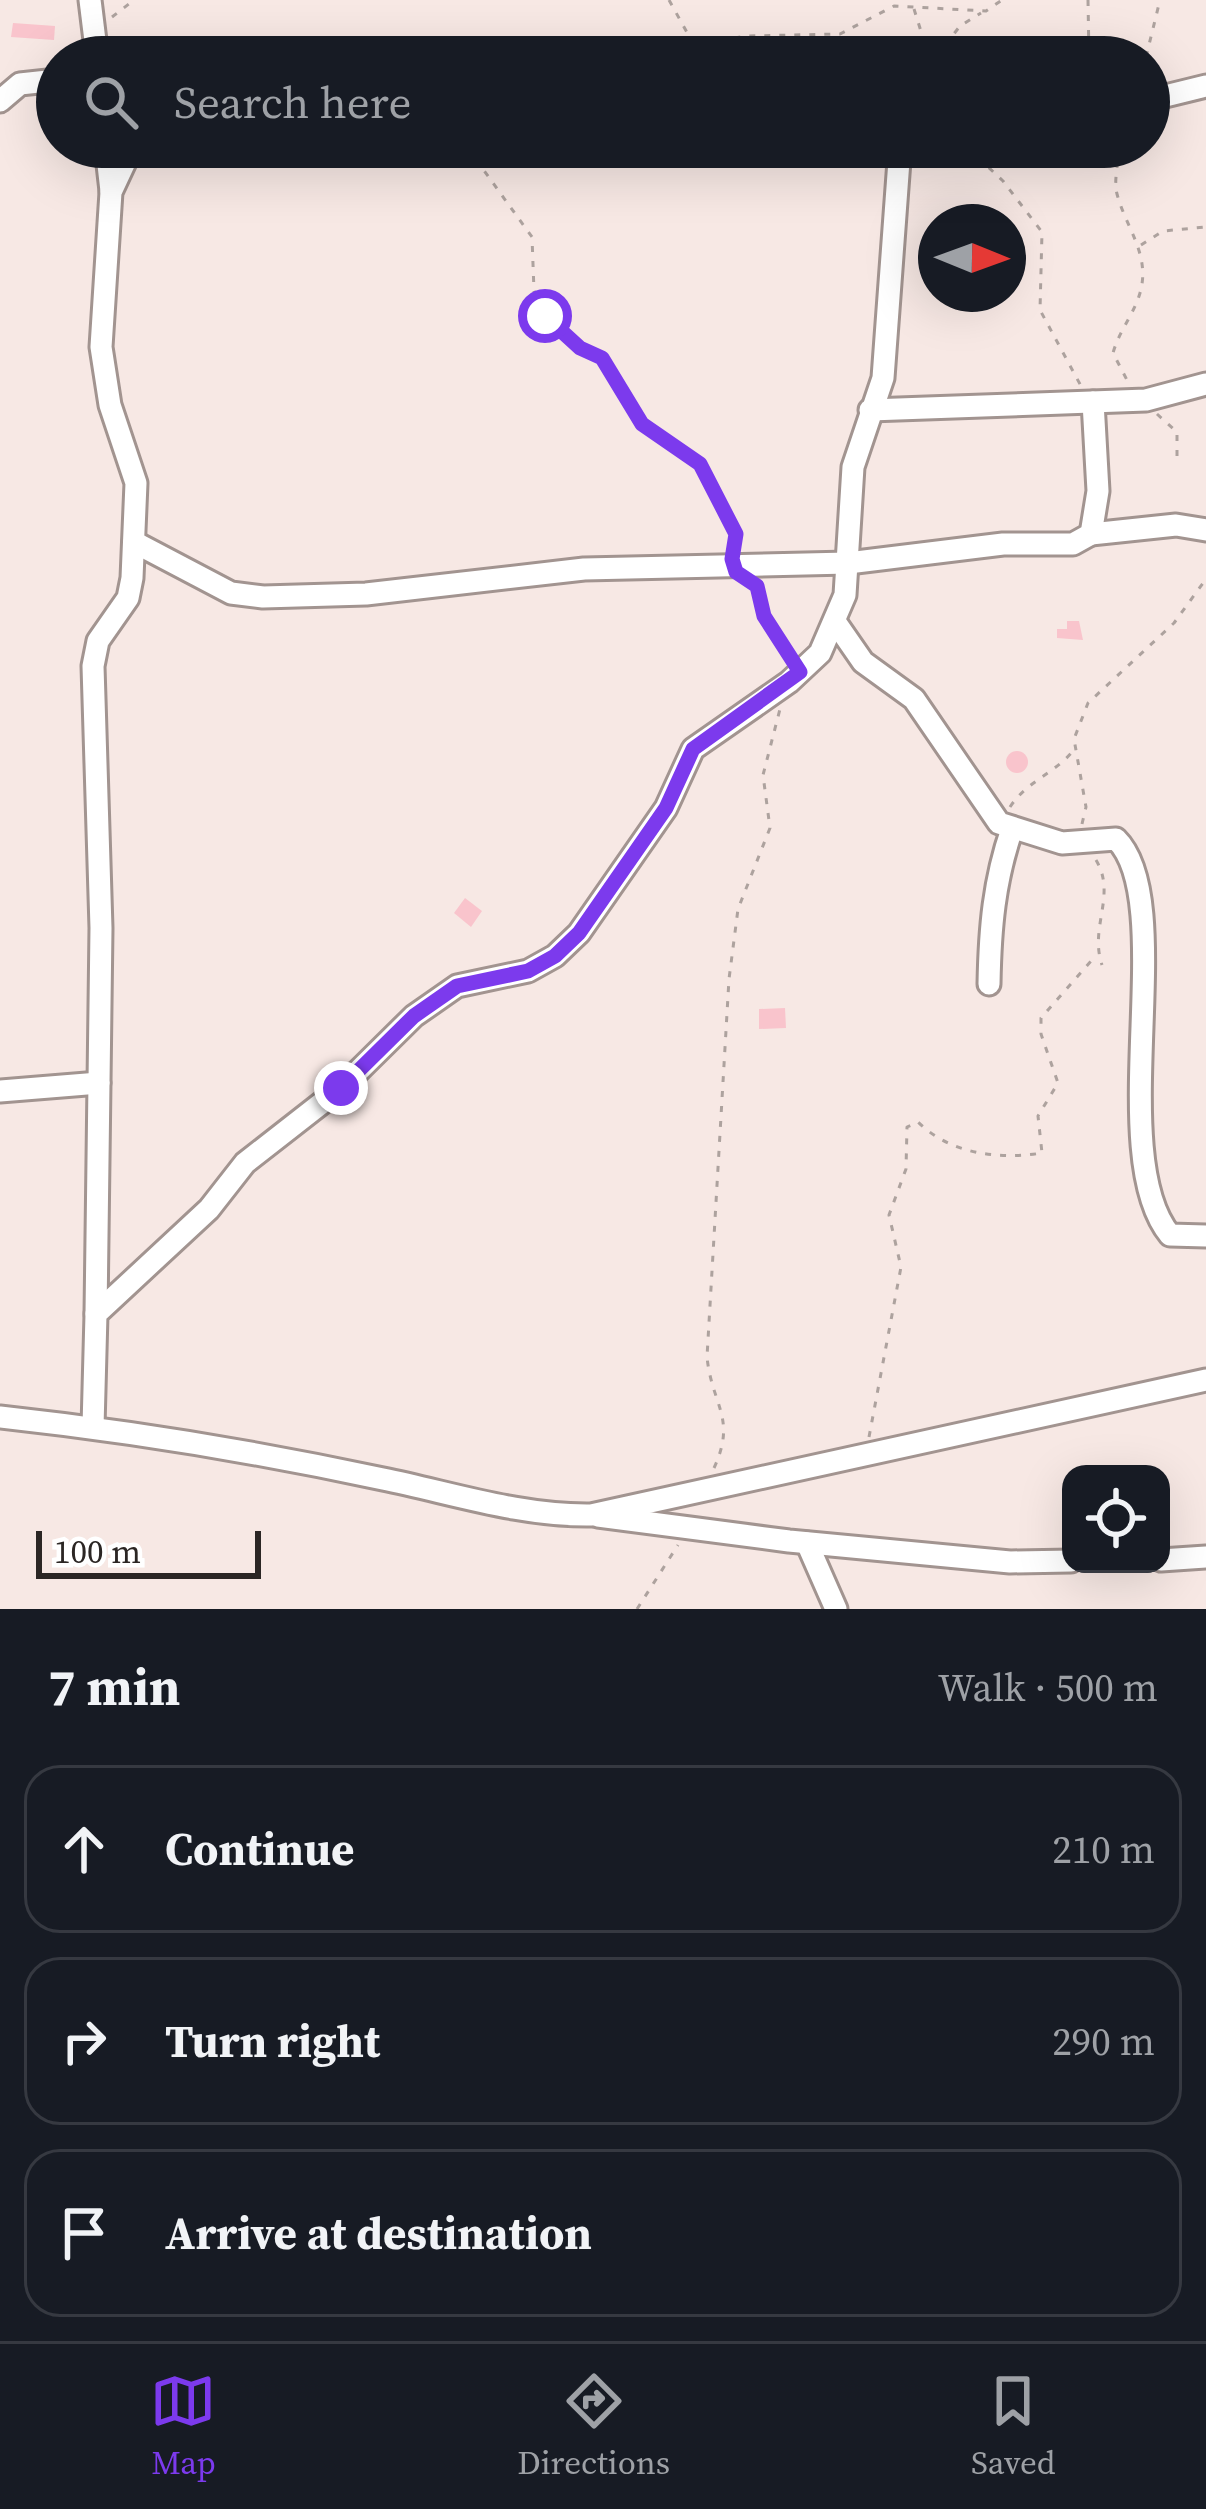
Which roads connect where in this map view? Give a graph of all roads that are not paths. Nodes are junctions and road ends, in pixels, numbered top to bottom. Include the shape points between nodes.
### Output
1 (90, 0) edge
2 (95, 36) edge
3 (36, 80) edge
4 (1206, 86) edge
5 (1170, 95) edge
6 (0, 101) edge
7 (109, 168) edge
8 (123, 168) edge
9 (899, 168) edge
10 (112, 192) junction
11 (1206, 384) edge
12 (1091, 402) junction
13 (870, 410) junction
14 (1206, 530) edge
15 (1090, 534) junction
16 (134, 542) junction
17 (848, 563) junction
18 (836, 622) junction
19 (1005, 826) junction
20 (989, 983) dead end
21 (99, 1083) junction
22 (0, 1091) edge
23 (1206, 1236) edge
24 (96, 1314) junction
25 (1206, 1380) edge
26 (0, 1417) edge
27 (93, 1427) junction
28 (591, 1515) junction
29 (807, 1543) junction
30 (1206, 1557) edge
31 (1170, 1559) edge
32 (1062, 1561) edge
33 (836, 1609) edge

1 - 2 street
3 - 6 street
4 - 5 street
7 - 10 street
8 - 10 street
9 - 13 street via 886,362
10 - 16 street via 102,362 132,459
11 - 12 street via 1146,400
12 - 13 street
12 - 15 street via 1098,490
13 - 17 street via 853,467
14 - 15 street
15 - 17 street via 1073,544
16 - 17 street via 230,593 263,597 366,594 562,570
16 - 21 street via 128,598 104,628 93,666
17 - 18 street
18 - 19 street via 862,662 914,699
18 - 24 street via 795,677 693,749 666,808 555,956 528,971 457,986 414,1016 341,1088 245,1163
19 - 20 street via 1002,882 991,898
19 - 23 street via 1062,843 1115,839 1132,855 1142,1129 1154,1216 1169,1235
21 - 22 street
21 - 24 street
24 - 27 street
25 - 28 street
26 - 27 street
27 - 28 street via 525,1511
28 - 29 street
29 - 32 street
29 - 33 street
30 - 31 street

